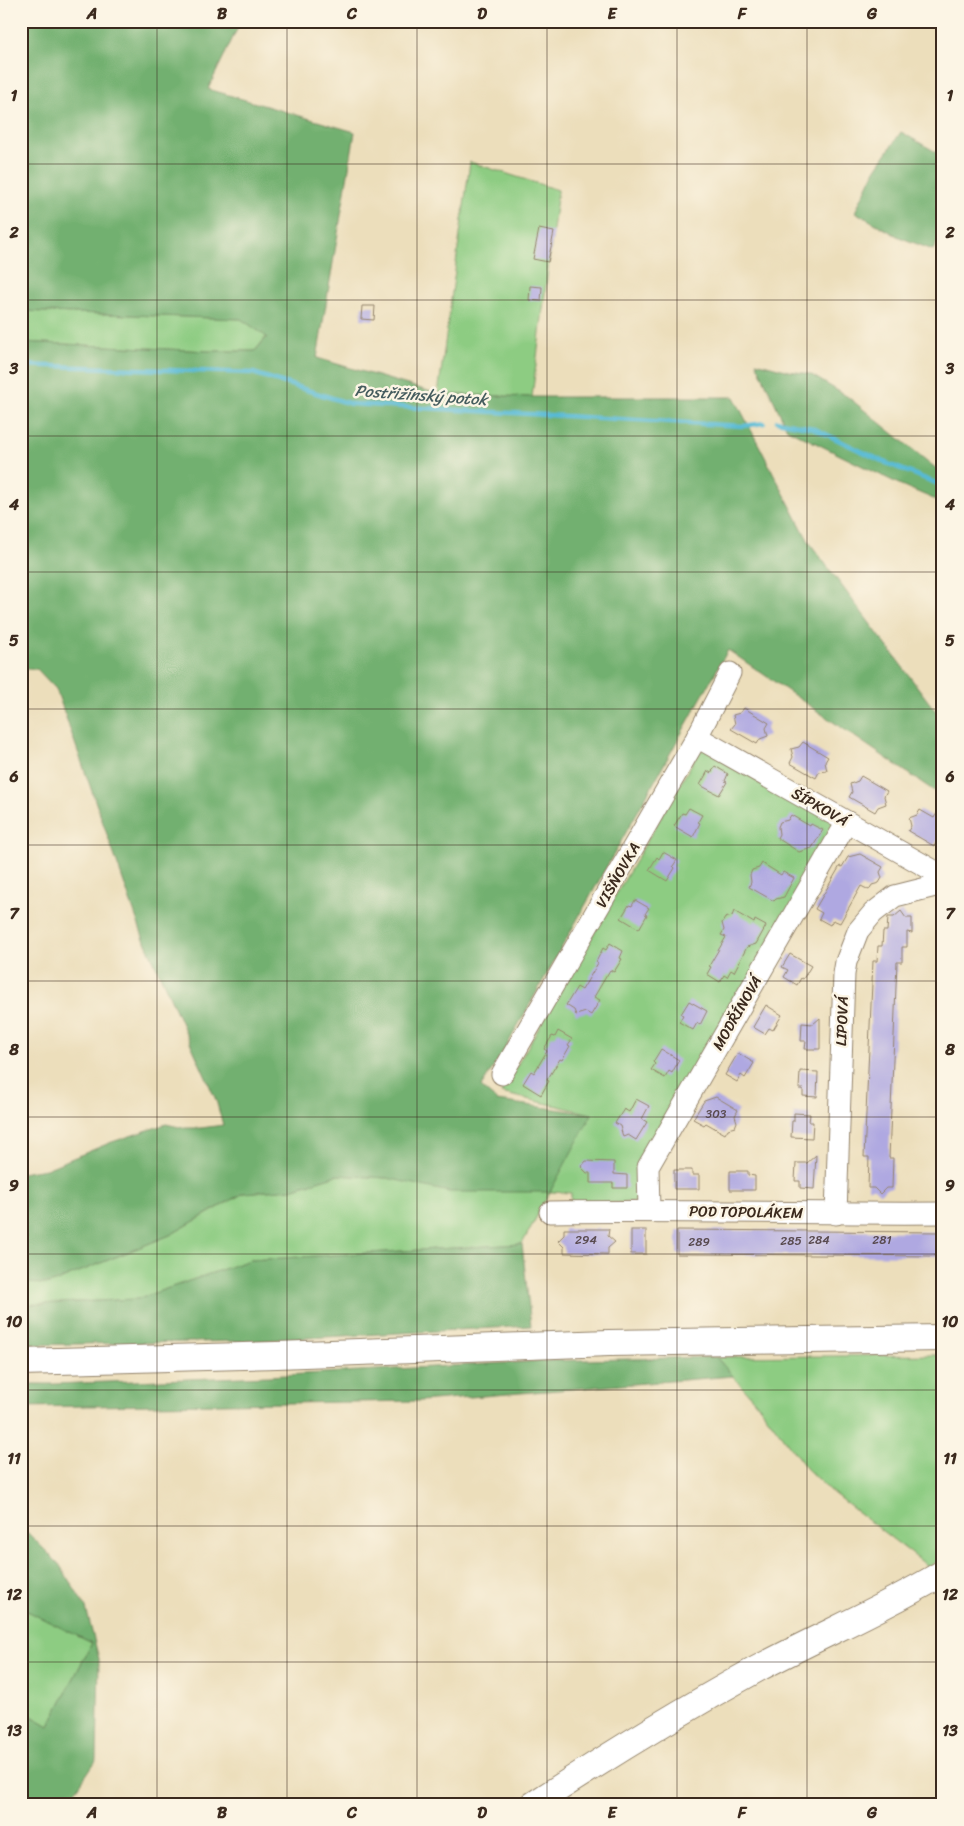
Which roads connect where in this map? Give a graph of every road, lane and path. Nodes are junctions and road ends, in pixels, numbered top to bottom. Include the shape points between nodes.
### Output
1 (730, 673) dead end
2 (697, 738) junction
3 (847, 822) junction
4 (943, 876) edge
5 (943, 884) edge
6 (502, 1074) dead end
7 (649, 1210) junction
8 (550, 1212) dead end
9 (943, 1213) edge
10 (836, 1214) junction
11 (943, 1338) edge
12 (21, 1362) edge
13 (943, 1573) edge
14 (533, 1805) edge

1 - 2 street, VIŠŇOVKA
2 - 3 street, ŠÍPKOVÁ
2 - 6 street, VIŠŇOVKA
3 - 4 street, ŠÍPKOVÁ
3 - 7 street, MODŘÍNOVÁ via 648,1167
5 - 10 street, LIPOVÁ via 895,896 873,913 858,931 846,962
7 - 8 street, POD TOPOLÁKEM
7 - 10 street, POD TOPOLÁKEM
9 - 10 street, POD TOPOLÁKEM
11 - 12 main road via 609,1343
13 - 14 main road via 704,1699

